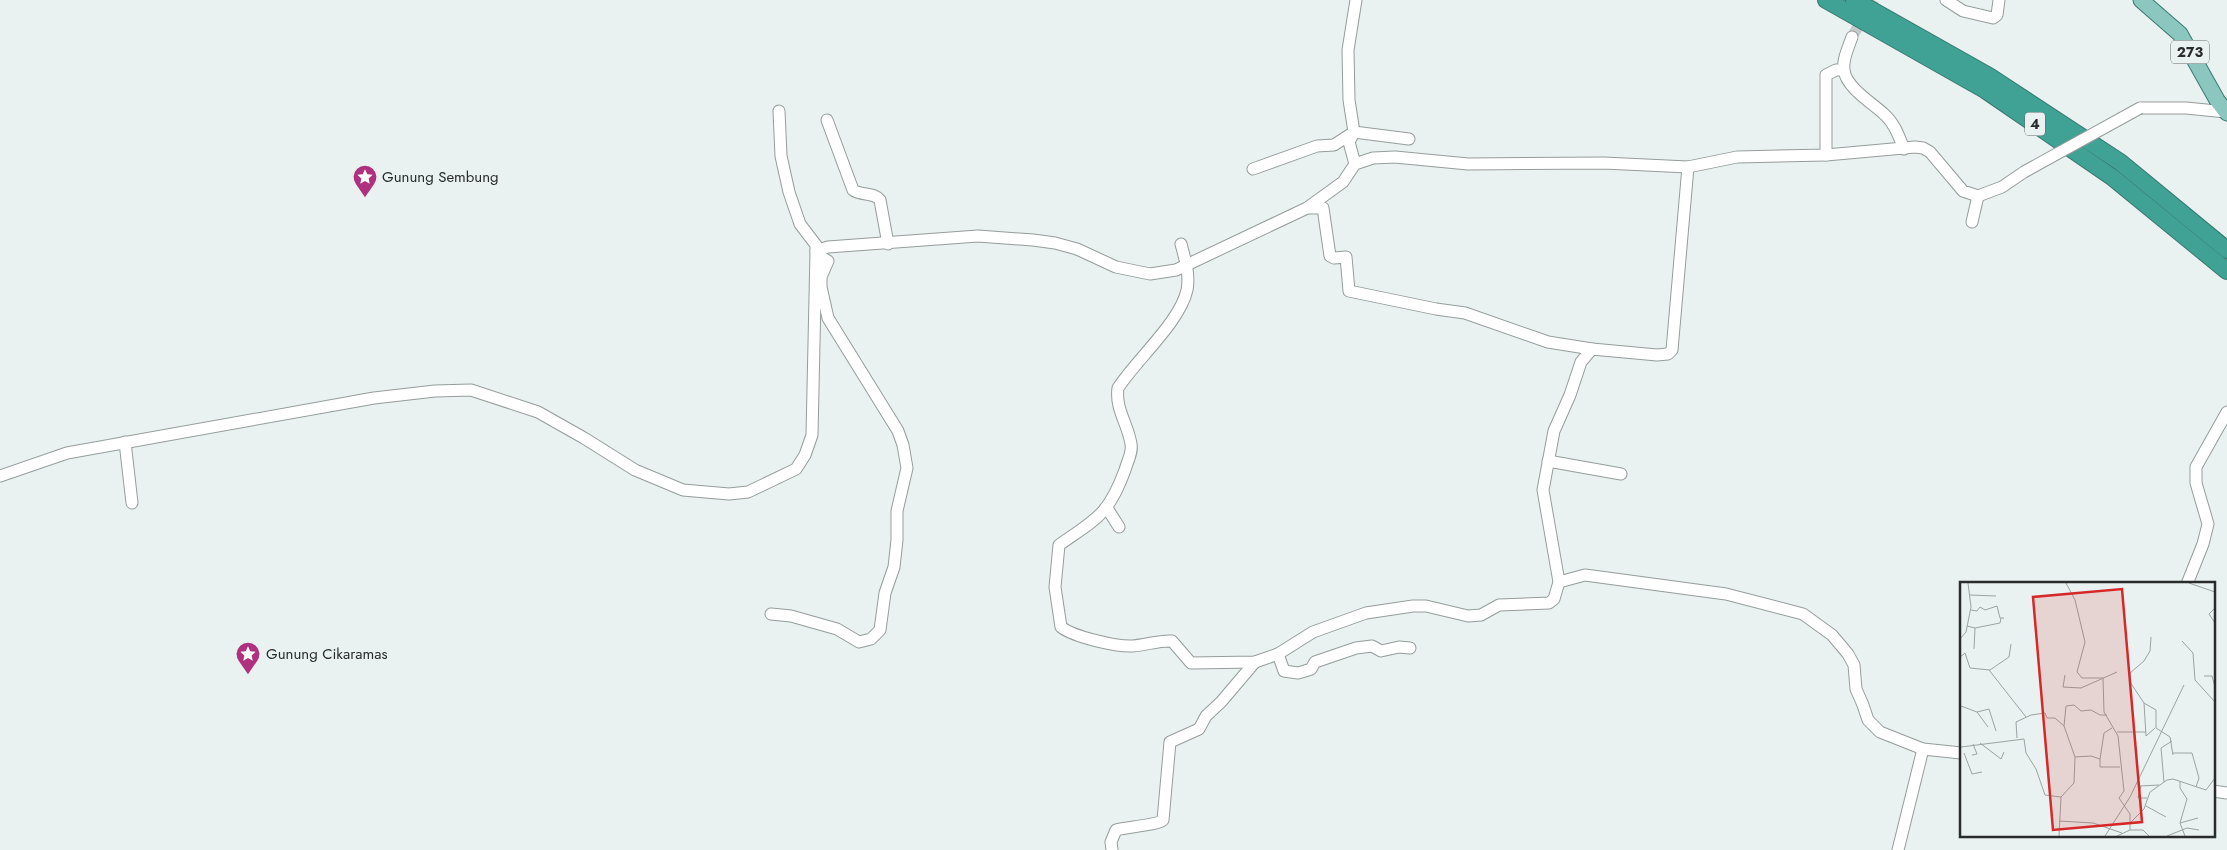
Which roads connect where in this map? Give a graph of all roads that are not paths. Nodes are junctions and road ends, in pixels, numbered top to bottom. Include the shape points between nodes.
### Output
1 (1356, 0) edge
2 (1826, 0) edge
3 (1854, 0) edge
4 (1946, 0) edge
5 (1999, 0) edge
6 (2141, 0) edge
7 (1852, 37) tunnel mouth
8 (1844, 70) junction
9 (778, 111) dead end
10 (2227, 112) edge
11 (827, 120) dead end
12 (1354, 132) junction
13 (1409, 139) dead end
14 (1904, 149) junction
15 (1826, 155) junction
16 (1355, 164) junction
17 (1688, 167) junction
18 (1253, 169) dead end
19 (1978, 196) junction
20 (1307, 208) junction
21 (1972, 222) dead end
22 (888, 244) junction
23 (1181, 244) dead end
24 (2227, 250) edge
25 (816, 252) junction
26 (1187, 264) junction
27 (2227, 271) edge
28 (1592, 349) junction
29 (2227, 412) edge
30 (125, 442) junction
31 (1548, 461) junction
32 (1621, 474) dead end
33 (0, 476) edge
34 (132, 503) dead end
35 (1107, 508) junction
36 (1119, 527) dead end
37 (1559, 582) junction
38 (2188, 582) edge
39 (771, 614) dead end
40 (1410, 648) dead end
41 (1278, 654) junction
42 (1255, 662) junction
43 (1923, 749) junction
44 (1960, 753) edge
45 (2214, 791) edge
46 (2227, 793) edge
47 (1112, 850) edge
48 (1898, 850) edge

1 - 12 street via 1348,50 1349,100
2 - 27 highway, 4 via 1985,90 2112,176
3 - 24 highway, 4 via 1989,76 2120,162
4 - 5 street via 1963,11 1993,18 1997,15
6 - 10 main road, 273 via 2180,34 2216,100
7 - 8 street
8 - 14 street via 1860,94 1886,115
8 - 15 street via 1836,70 1826,76
9 - 25 street via 781,156 789,192 800,224 816,245
10 - 19 street, bridge via 2140,108 2002,187
11 - 22 street via 853,190 876,195 880,200
12 - 13 street
12 - 16 street via 1349,142
12 - 18 street via 1334,145 1317,146
14 - 15 street
14 - 19 street via 1924,148 1963,190
15 - 17 street via 1737,157
16 - 17 street via 1373,158 1395,157 1468,164 1604,163
16 - 20 street via 1343,182
17 - 28 street via 1672,350 1668,354 1657,355
19 - 21 street
20 - 26 street
20 - 28 street via 1322,208 1330,256 1346,257 1349,291 1465,313 1548,342
22 - 25 street via 828,247
22 - 26 street via 987,237 1055,243 1116,267 1150,274 1176,270
23 - 26 street
25 - 30 street via 812,435 796,469 748,492 730,494 683,490 635,470 538,412 472,390 374,398
25 - 39 street via 828,261 820,287 828,318 872,386 904,445 906,468 897,511 896,553 885,593 882,625 871,639 859,642 837,630 791,616
26 - 35 street via 1187,290 1180,308 1118,388 1119,407 1132,444 1118,489
28 - 31 street via 1575,376 1554,431
29 - 38 street via 2196,467 2196,483 2208,524
30 - 33 street via 67,453
30 - 34 street
31 - 32 street
31 - 37 street via 1543,490
35 - 36 street
35 - 42 street via 1082,531 1059,545 1055,587 1061,627 1114,645 1172,641 1191,664
37 - 41 street via 1554,599 1545,604 1500,605 1480,615 1468,616 1426,606 1366,613 1313,632
37 - 43 street via 1585,576 1726,594 1803,614 1832,636 1848,654 1854,665 1856,688 1868,720 1880,732
40 - 41 street via 1381,651 1372,646 1356,648 1315,662 1311,669 1298,673 1284,671
41 - 42 street
42 - 47 street via 1206,716 1201,727 1170,742 1164,820 1159,824 1116,830 1111,842
43 - 44 street
43 - 48 street
45 - 46 street

